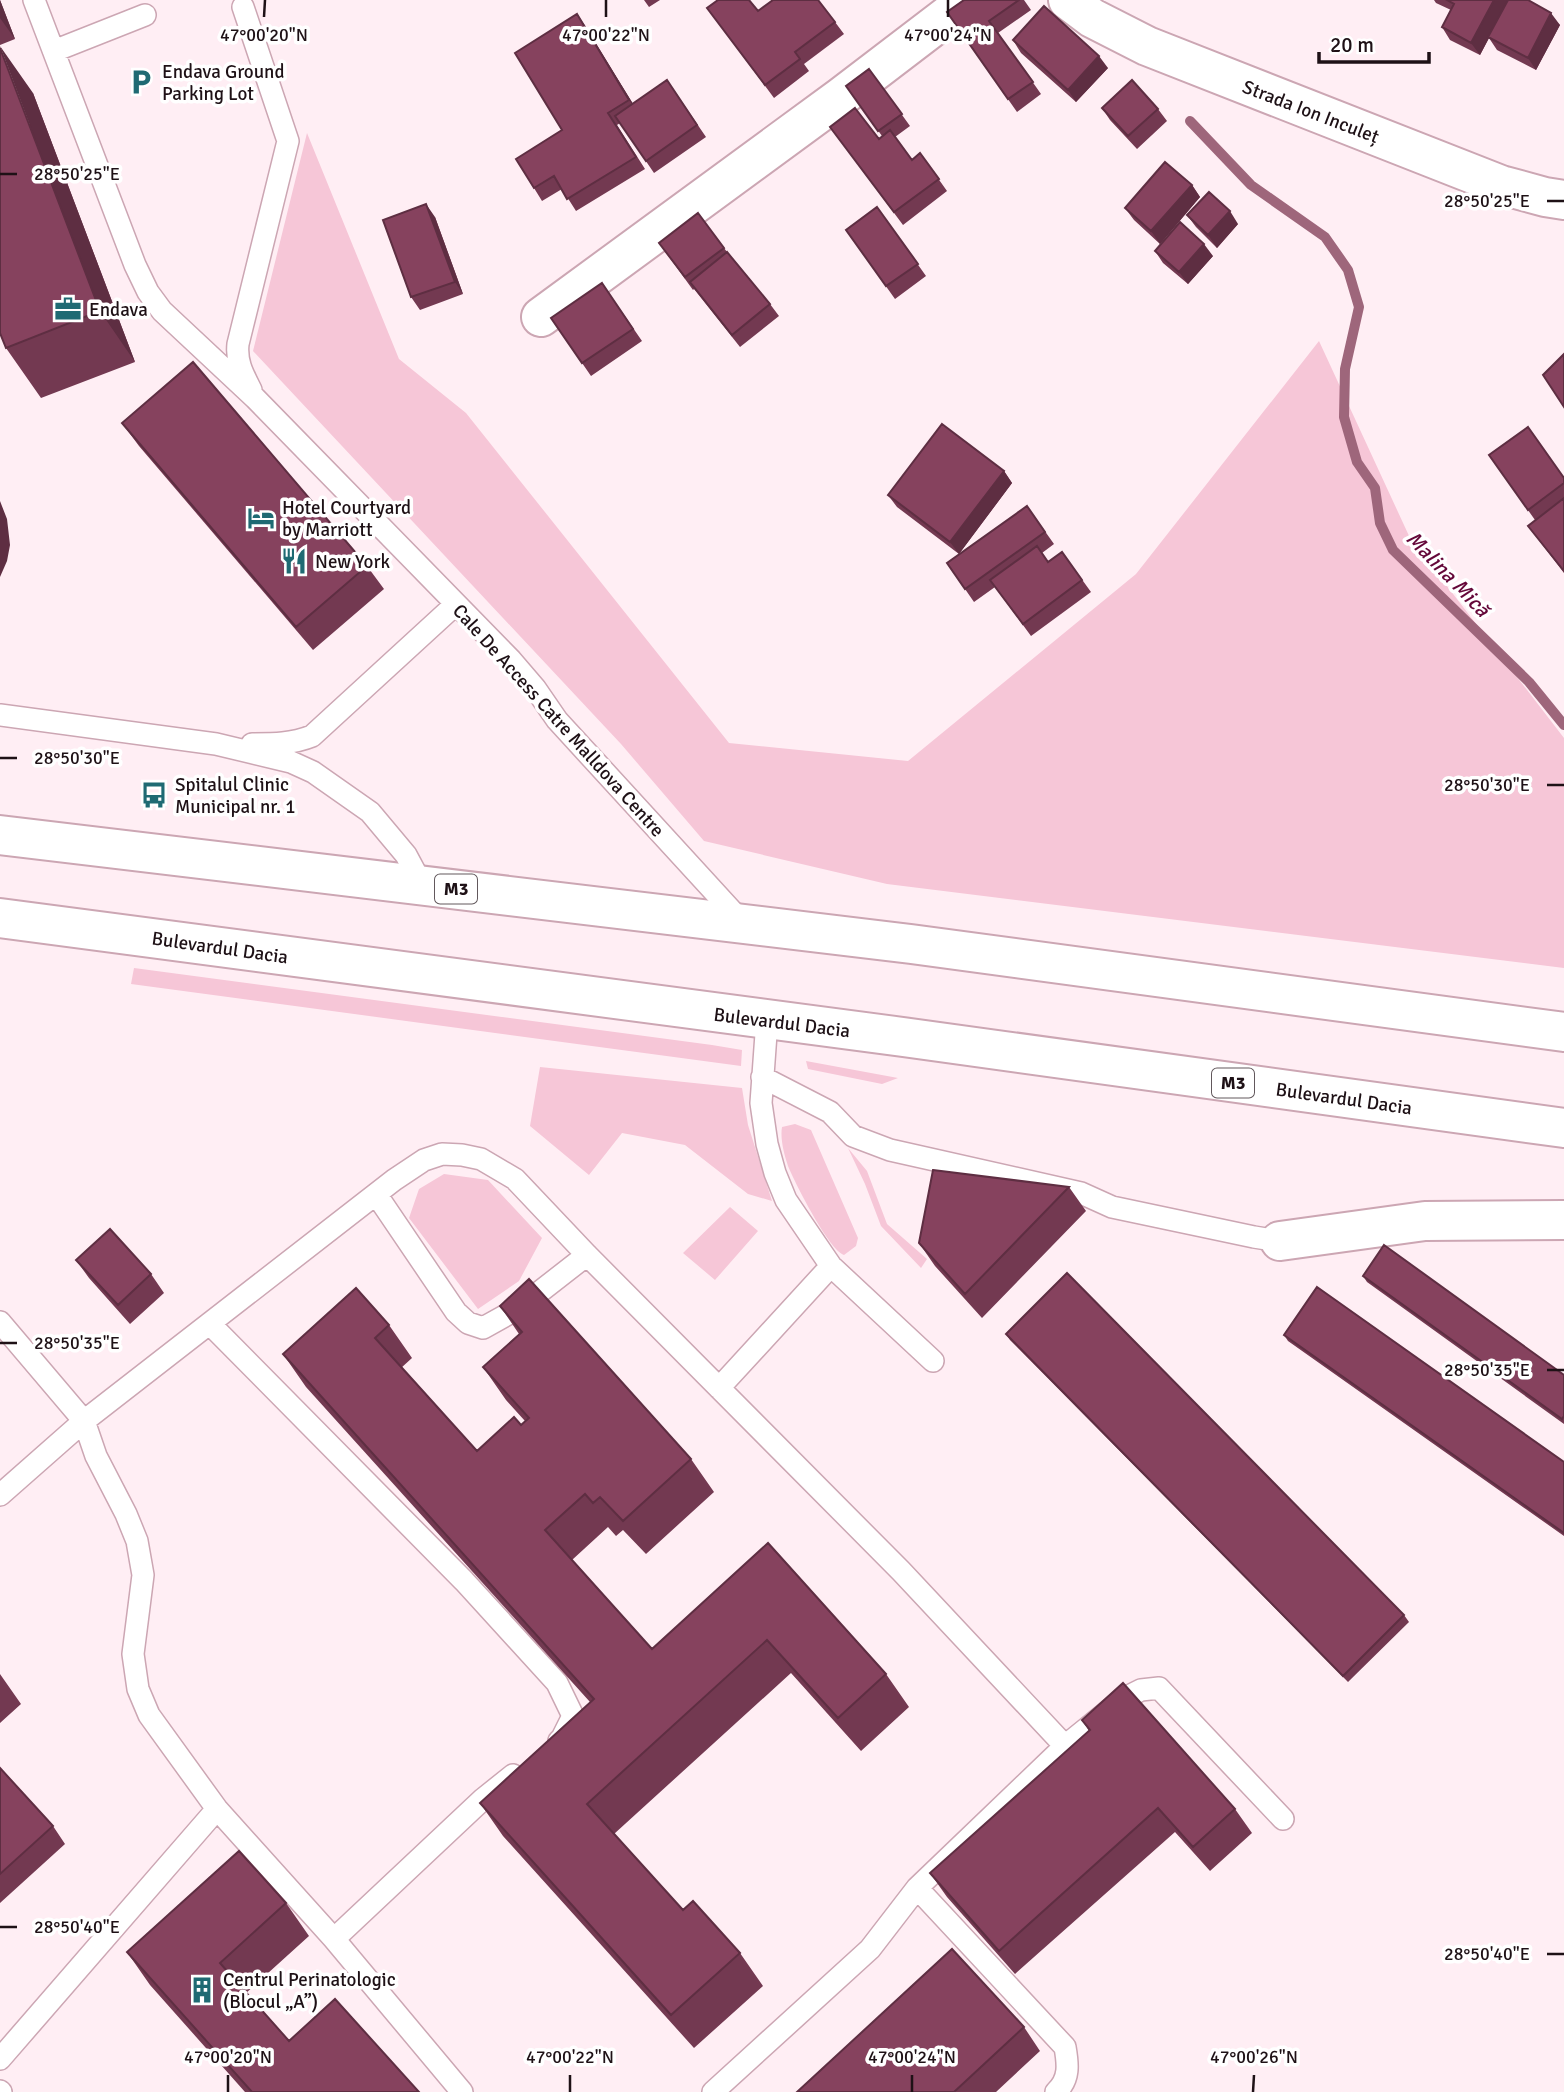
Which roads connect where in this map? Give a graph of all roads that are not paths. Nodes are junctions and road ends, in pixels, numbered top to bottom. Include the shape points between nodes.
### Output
1 (34, 0) edge
2 (968, 0) edge
3 (1068, 0) edge
4 (243, 7) dead end
5 (145, 15) dead end
6 (54, 51) junction
7 (1564, 200) edge
8 (541, 317) dead end
9 (255, 398) junction
10 (456, 604) junction
11 (3, 714) edge
12 (216, 744) junction
13 (0, 835) edge
14 (422, 885) junction
15 (0, 918) edge
16 (744, 924) junction
17 (767, 1020) junction
18 (1564, 1032) edge
19 (762, 1077) junction
20 (1564, 1128) edge
21 (376, 1194) junction
22 (1564, 1220) edge
23 (1280, 1241) joint
24 (587, 1255) junction
25 (831, 1266) junction
26 (0, 1322) edge
27 (210, 1324) junction
28 (933, 1361) dead end
29 (719, 1388) junction
30 (84, 1421) junction
31 (0, 1495) edge
32 (1065, 1746) junction
33 (217, 1809) junction
34 (1283, 1819) dead end
35 (917, 1888) junction
36 (334, 1939) junction
37 (0, 2059) edge
38 (462, 2092) edge
39 (713, 2092) edge
40 (1056, 2092) edge

1 - 6 lane, Cale De Access Catre Malldova Centre
2 - 8 main road
3 - 7 main road, Strada Ion Inculeț via 1092,19 1147,46 1501,185
4 - 9 lane via 288,141 236,355
5 - 6 lane
6 - 9 lane, Cale De Access Catre Malldova Centre via 148,292 162,311
9 - 10 lane, Cale De Access Catre Malldova Centre
10 - 12 lane via 312,736 283,744
10 - 16 lane, Cale De Access Catre Malldova Centre
11 - 12 lane
12 - 14 lane via 292,762 330,783 370,812 406,855
13 - 14 main road, M3
14 - 16 main road, M3
15 - 17 main road, Bulevardul Dacia / M3
16 - 18 main road, M3
17 - 19 lane
17 - 20 main road, Bulevardul Dacia / M3
19 - 23 lane via 830,1112 853,1136 890,1150 1081,1193 1112,1207
19 - 25 lane via 761,1103 775,1173 786,1200
21 - 24 lane via 424,1160 442,1154 481,1159 515,1179
21 - 24 lane via 456,1312 467,1323 483,1328 519,1308
21 - 27 lane
22 - 23 main road via 1425,1221
24 - 29 lane
25 - 28 lane
25 - 29 lane
26 - 30 lane
27 - 30 lane
27 - 36 lane via 464,1581 556,1683 573,1716 562,1738 483,1799
29 - 32 lane via 901,1571
30 - 31 lane
30 - 33 lane via 137,1541 143,1575 133,1654 138,1689 149,1715
32 - 34 lane via 1123,1699 1159,1688
32 - 35 lane
33 - 36 lane
33 - 37 lane
35 - 39 lane via 870,1949
35 - 40 lane via 1065,2047 1069,2069
36 - 38 lane

